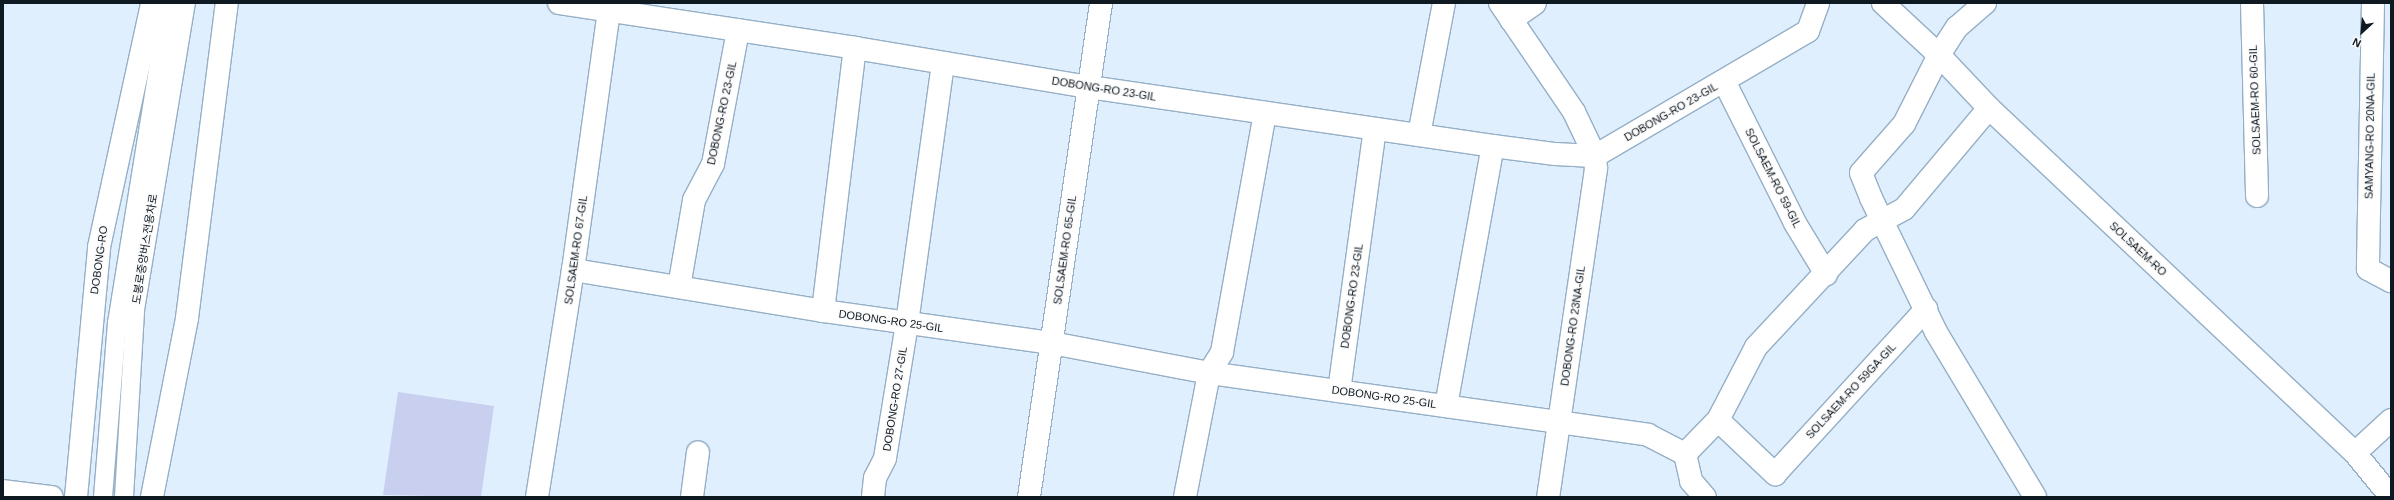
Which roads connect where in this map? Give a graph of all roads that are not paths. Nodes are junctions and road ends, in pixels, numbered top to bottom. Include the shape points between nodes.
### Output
1 (152, 3) edge
2 (169, 3) edge
3 (186, 3) edge
4 (227, 3) edge
5 (559, 3) edge
6 (1101, 3) edge
7 (1444, 3) edge
8 (1535, 3) edge
9 (1818, 3) edge
10 (1883, 3) edge
11 (1985, 3) edge
12 (2252, 3) edge
13 (2373, 3) edge
14 (609, 7) edge
15 (1506, 11) edge
16 (738, 30) junction
17 (855, 48) junction
18 (1939, 55) junction
19 (943, 63) junction
20 (1724, 81) junction
21 (1089, 87) junction
22 (1989, 108) junction
23 (1265, 113) junction
24 (1375, 129) junction
25 (1419, 135) junction
26 (1493, 146) junction
27 (1595, 156) junction
28 (2258, 196) dead end
29 (1884, 220) junction
30 (573, 270) junction
31 (1826, 274) junction
32 (2391, 281) edge
33 (679, 287) junction
34 (1926, 309) junction
35 (823, 311) junction
36 (907, 323) junction
37 (1052, 343) junction
38 (1209, 373) junction
39 (1339, 391) junction
40 (1446, 406) junction
41 (1718, 420) junction
42 (2391, 420) edge
43 (1559, 422) junction
44 (698, 452) dead end
45 (2355, 453) junction
46 (1685, 454) junction
47 (3, 491) edge
48 (52, 497) edge
49 (76, 497) edge
50 (103, 497) edge
51 (124, 497) edge
52 (152, 497) edge
53 (537, 497) edge
54 (692, 497) edge
55 (873, 497) edge
56 (1029, 497) edge
57 (1185, 497) edge
58 (1548, 497) edge
59 (1705, 497) edge
60 (2034, 497) edge
61 (2391, 497) edge

1 - 49 street, DOBONG-RO via 99,247
2 - 50 lane via 117,323
3 - 51 lane, 도봉로중앙버스전용차로 via 135,310
4 - 52 street via 187,318
5 - 14 street, DOBONG-RO 23-GIL
6 - 21 street, SOLSAEM-RO 65-GIL
7 - 25 street
8 - 15 street
9 - 20 street, DOBONG-RO 23-GIL via 1808,31
10 - 18 street, SOLSAEM-RO
11 - 18 street via 1957,27
12 - 28 street, SOLSAEM-RO 60-GIL
13 - 32 street, SAMYANG-RO 20NA-GIL via 2368,269
14 - 16 street, DOBONG-RO 23-GIL
14 - 30 street, SOLSAEM-RO 67-GIL
15 - 27 street via 1574,112
16 - 17 street, DOBONG-RO 23-GIL
16 - 33 street, DOBONG-RO 23-GIL via 713,164 694,200
17 - 19 street, DOBONG-RO 23-GIL
17 - 35 street
18 - 22 street, SOLSAEM-RO
18 - 29 street via 1904,124 1861,173 1871,198
19 - 21 street, DOBONG-RO 23-GIL
19 - 36 street
20 - 27 street, DOBONG-RO 23-GIL
20 - 31 street, SOLSAEM-RO 59-GIL via 1795,223
21 - 23 street, DOBONG-RO 23-GIL
21 - 37 street, SOLSAEM-RO 65-GIL
22 - 29 street via 1904,209
22 - 45 street, SOLSAEM-RO
23 - 24 street, DOBONG-RO 23-GIL
23 - 38 street via 1222,352
24 - 25 street, DOBONG-RO 23-GIL
24 - 39 street, DOBONG-RO 23-GIL
25 - 26 street, DOBONG-RO 23-GIL
26 - 27 street, DOBONG-RO 23-GIL
26 - 40 street
27 - 43 street, DOBONG-RO 23NA-GIL via 1596,169
29 - 31 street via 1865,230
29 - 34 street
30 - 33 street, DOBONG-RO 25-GIL
30 - 53 street, SOLSAEM-RO 67-GIL
31 - 41 street via 1756,347
33 - 35 street, DOBONG-RO 25-GIL
34 - 41 street, SOLSAEM-RO 59GA-GIL via 1775,474
34 - 60 street via 1936,332
35 - 36 street, DOBONG-RO 25-GIL
36 - 37 street, DOBONG-RO 25-GIL
36 - 55 street, DOBONG-RO 27-GIL via 885,458 875,478
37 - 38 street, DOBONG-RO 25-GIL
37 - 56 street, SOLSAEM-RO 65-GIL
38 - 39 street, DOBONG-RO 25-GIL
38 - 57 street
39 - 40 street, DOBONG-RO 25-GIL
40 - 43 street, DOBONG-RO 25-GIL
41 - 46 street
42 - 45 street
43 - 46 street via 1648,435
43 - 58 street, DOBONG-RO 23NA-GIL
44 - 54 street
45 - 61 street, SOLSAEM-RO
46 - 59 street via 1690,481
47 - 48 street

